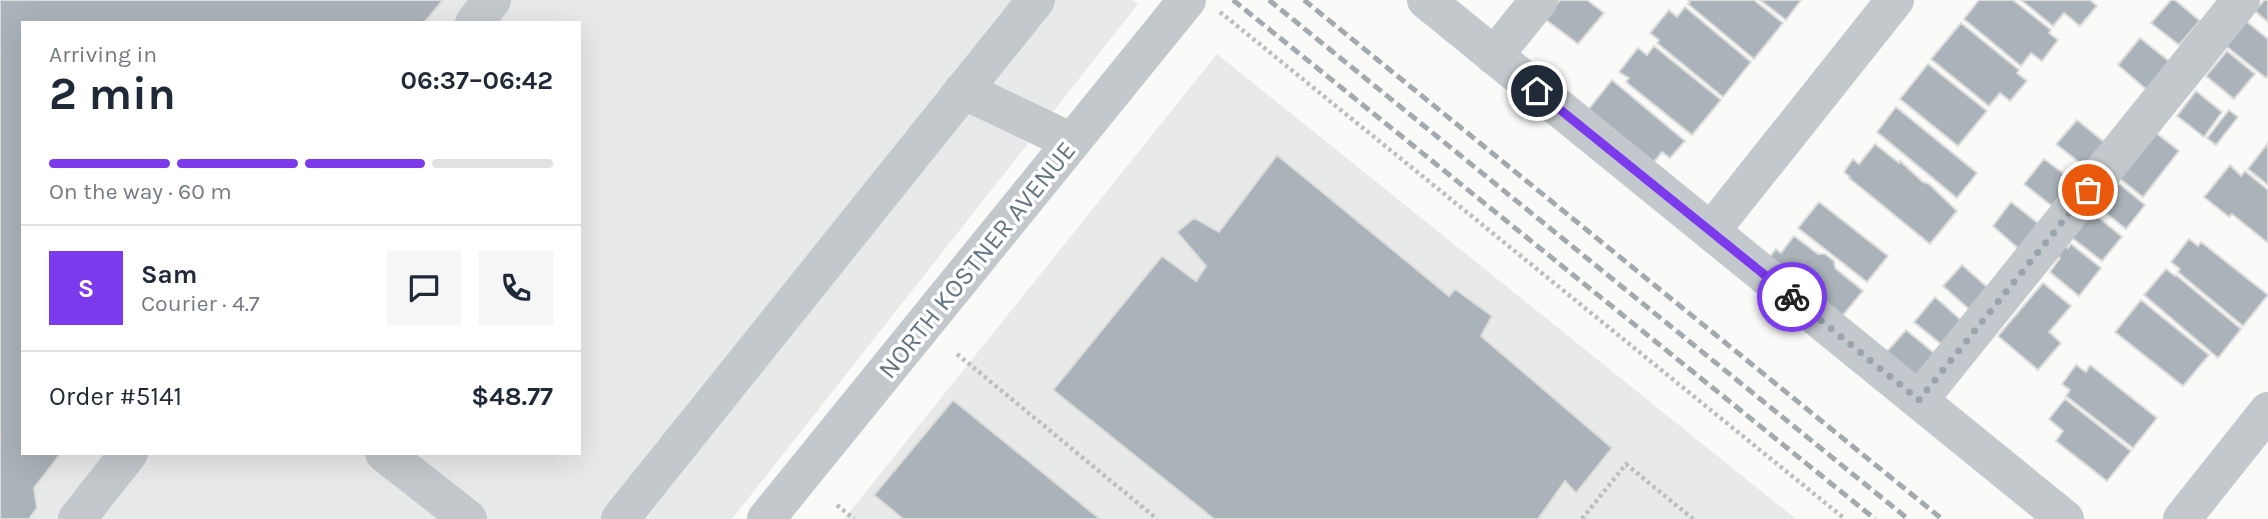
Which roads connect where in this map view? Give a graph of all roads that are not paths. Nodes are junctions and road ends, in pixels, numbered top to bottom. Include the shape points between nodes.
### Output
1 (492, 0) edge
2 (1036, 0) edge
3 (1187, 0) edge
4 (1426, 0) edge
5 (1539, 0) edge
6 (1895, 0) edge
7 (2241, 0) edge
8 (476, 21) edge
9 (1494, 56) junction
10 (963, 90) junction
11 (1072, 142) junction
12 (1711, 231) junction
13 (1919, 400) junction
14 (2268, 411) edge
15 (127, 455) edge
16 (387, 455) edge
17 (77, 519) edge
18 (468, 519) edge
19 (620, 519) edge
20 (766, 519) edge
21 (2065, 519) edge
22 (2182, 519) edge

1 - 8 street
2 - 10 street
3 - 11 street, NORTH KOSTNER AVENUE
4 - 9 street
5 - 9 street
6 - 12 street
7 - 13 street
9 - 12 street
10 - 11 street
10 - 19 street
11 - 20 street, NORTH KOSTNER AVENUE
12 - 13 street
13 - 21 street
14 - 22 street
15 - 17 street
16 - 18 street

